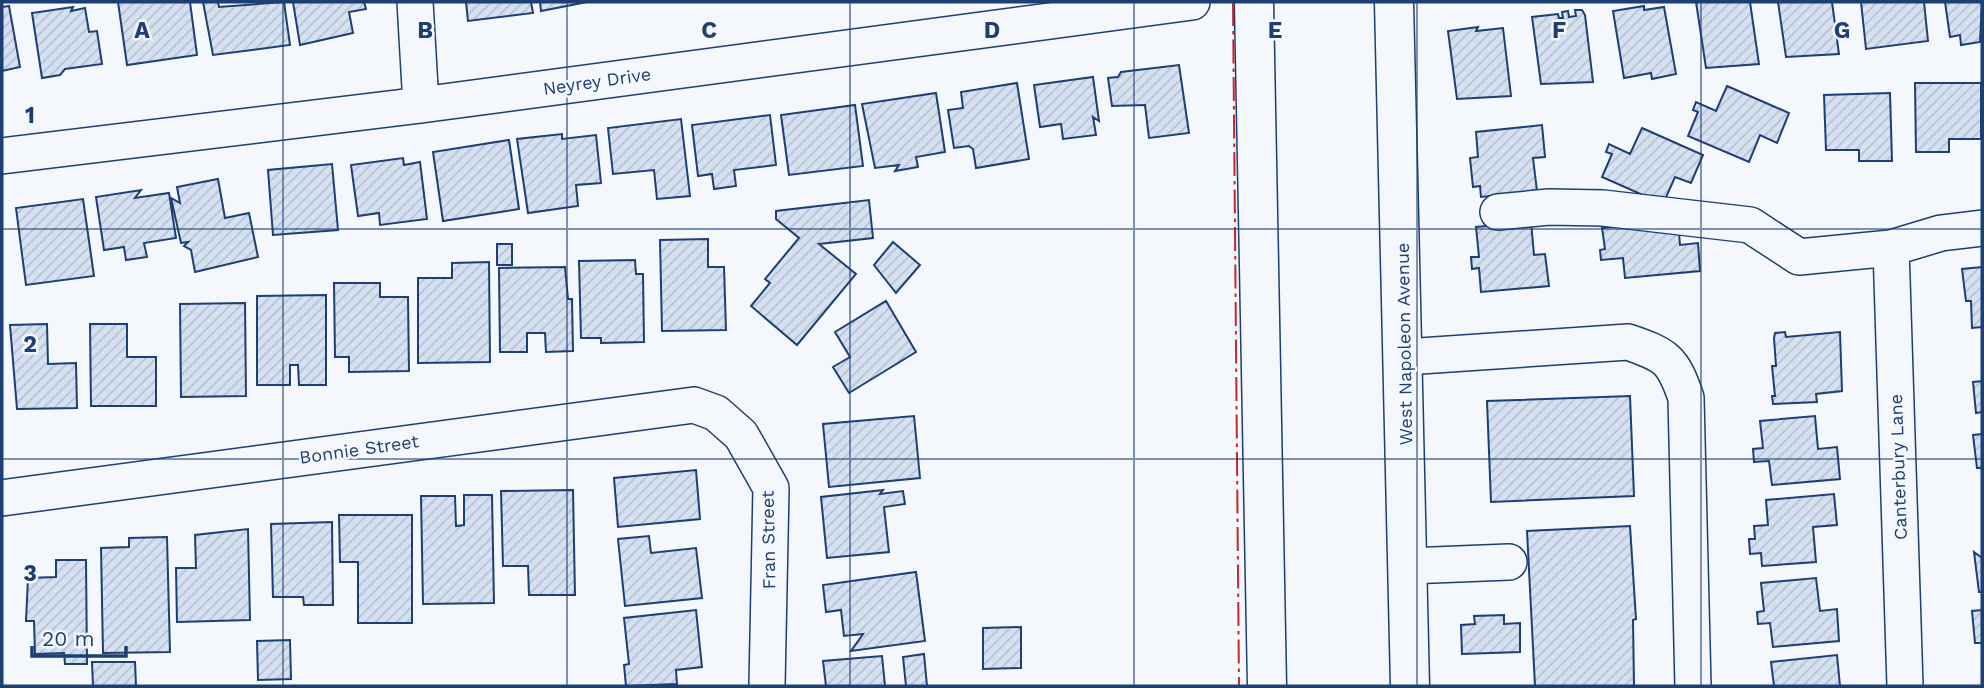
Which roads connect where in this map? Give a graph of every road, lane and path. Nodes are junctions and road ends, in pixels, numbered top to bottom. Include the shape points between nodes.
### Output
1 (415, 2) edge
2 (1192, 2) edge
3 (1254, 2) edge
4 (1394, 2) edge
5 (421, 105) junction
6 (2, 156) edge
7 (1498, 212) dead end
8 (1982, 228) edge
9 (1891, 248) junction
10 (1405, 357) junction
11 (716, 413) joint
12 (2, 498) edge
13 (1509, 562) dead end
14 (1408, 566) junction
15 (767, 686) edge
16 (1267, 686) edge
17 (1410, 686) edge
18 (1693, 686) edge
19 (1905, 686) edge

1 - 5 street
2 - 5 street, Neyrey Drive
3 - 16 main road
4 - 10 main road, West Napoleon Avenue
5 - 6 street, Neyrey Drive
7 - 9 street via 1603,208 1750,225 1799,257
8 - 9 street via 1941,233
9 - 19 street, Canterbury Lane
10 - 14 main road, West Napoleon Avenue
10 - 18 street via 1628,342 1662,354 1676,370 1686,398
11 - 12 street, Bonnie Street via 694,405 661,407
11 - 15 street, Fran Street via 741,435 771,488
13 - 14 street
14 - 17 main road, West Napoleon Avenue

